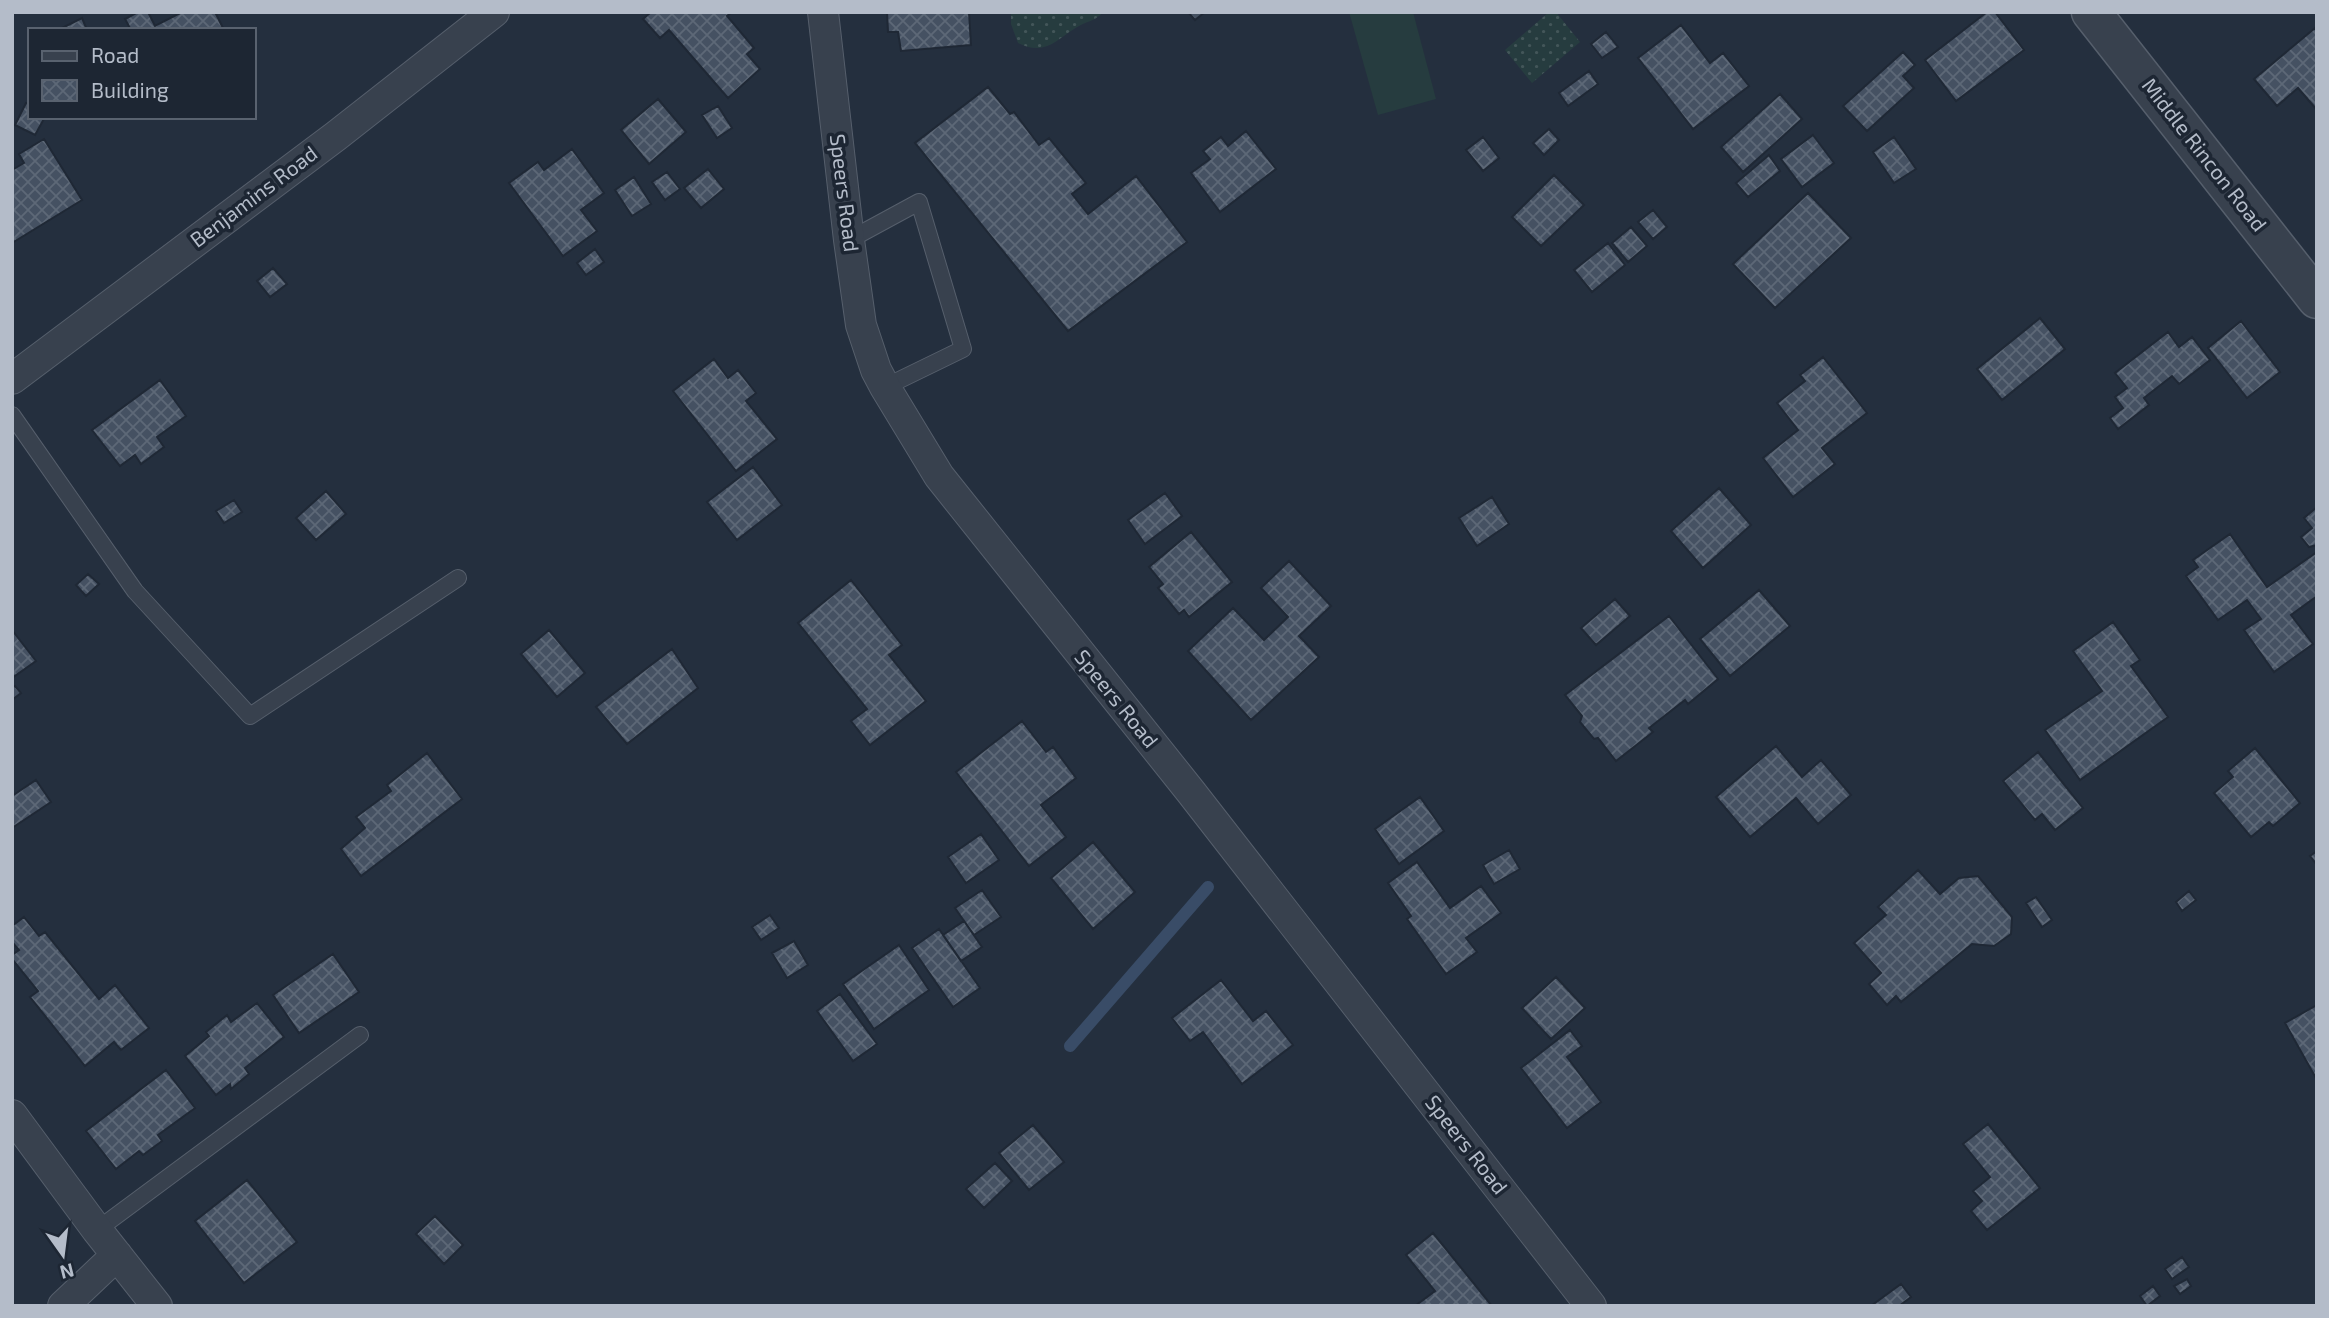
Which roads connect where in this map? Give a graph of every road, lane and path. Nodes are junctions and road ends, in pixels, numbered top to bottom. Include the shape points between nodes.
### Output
1 (494, 12) edge
2 (823, 12) edge
3 (2091, 12) edge
4 (849, 240) junction
5 (2317, 299) edge
6 (12, 379) edge
7 (885, 387) junction
8 (12, 415) edge
9 (458, 578) dead end
10 (360, 1035) dead end
11 (12, 1115) edge
12 (97, 1230) junction
13 (117, 1255) junction
14 (63, 1306) edge
15 (157, 1306) edge
16 (1591, 1306) edge

1 - 6 street, Benjamins Road
2 - 4 street, Speers Road
3 - 5 street, Middle Rincon Road
4 - 7 street, Speers Road via 861,325
4 - 7 lane via 919,202 963,349
7 - 16 street, Speers Road via 939,476
8 - 9 lane via 135,592 250,716
10 - 12 lane
11 - 12 street
12 - 13 street
13 - 14 street
13 - 15 street

